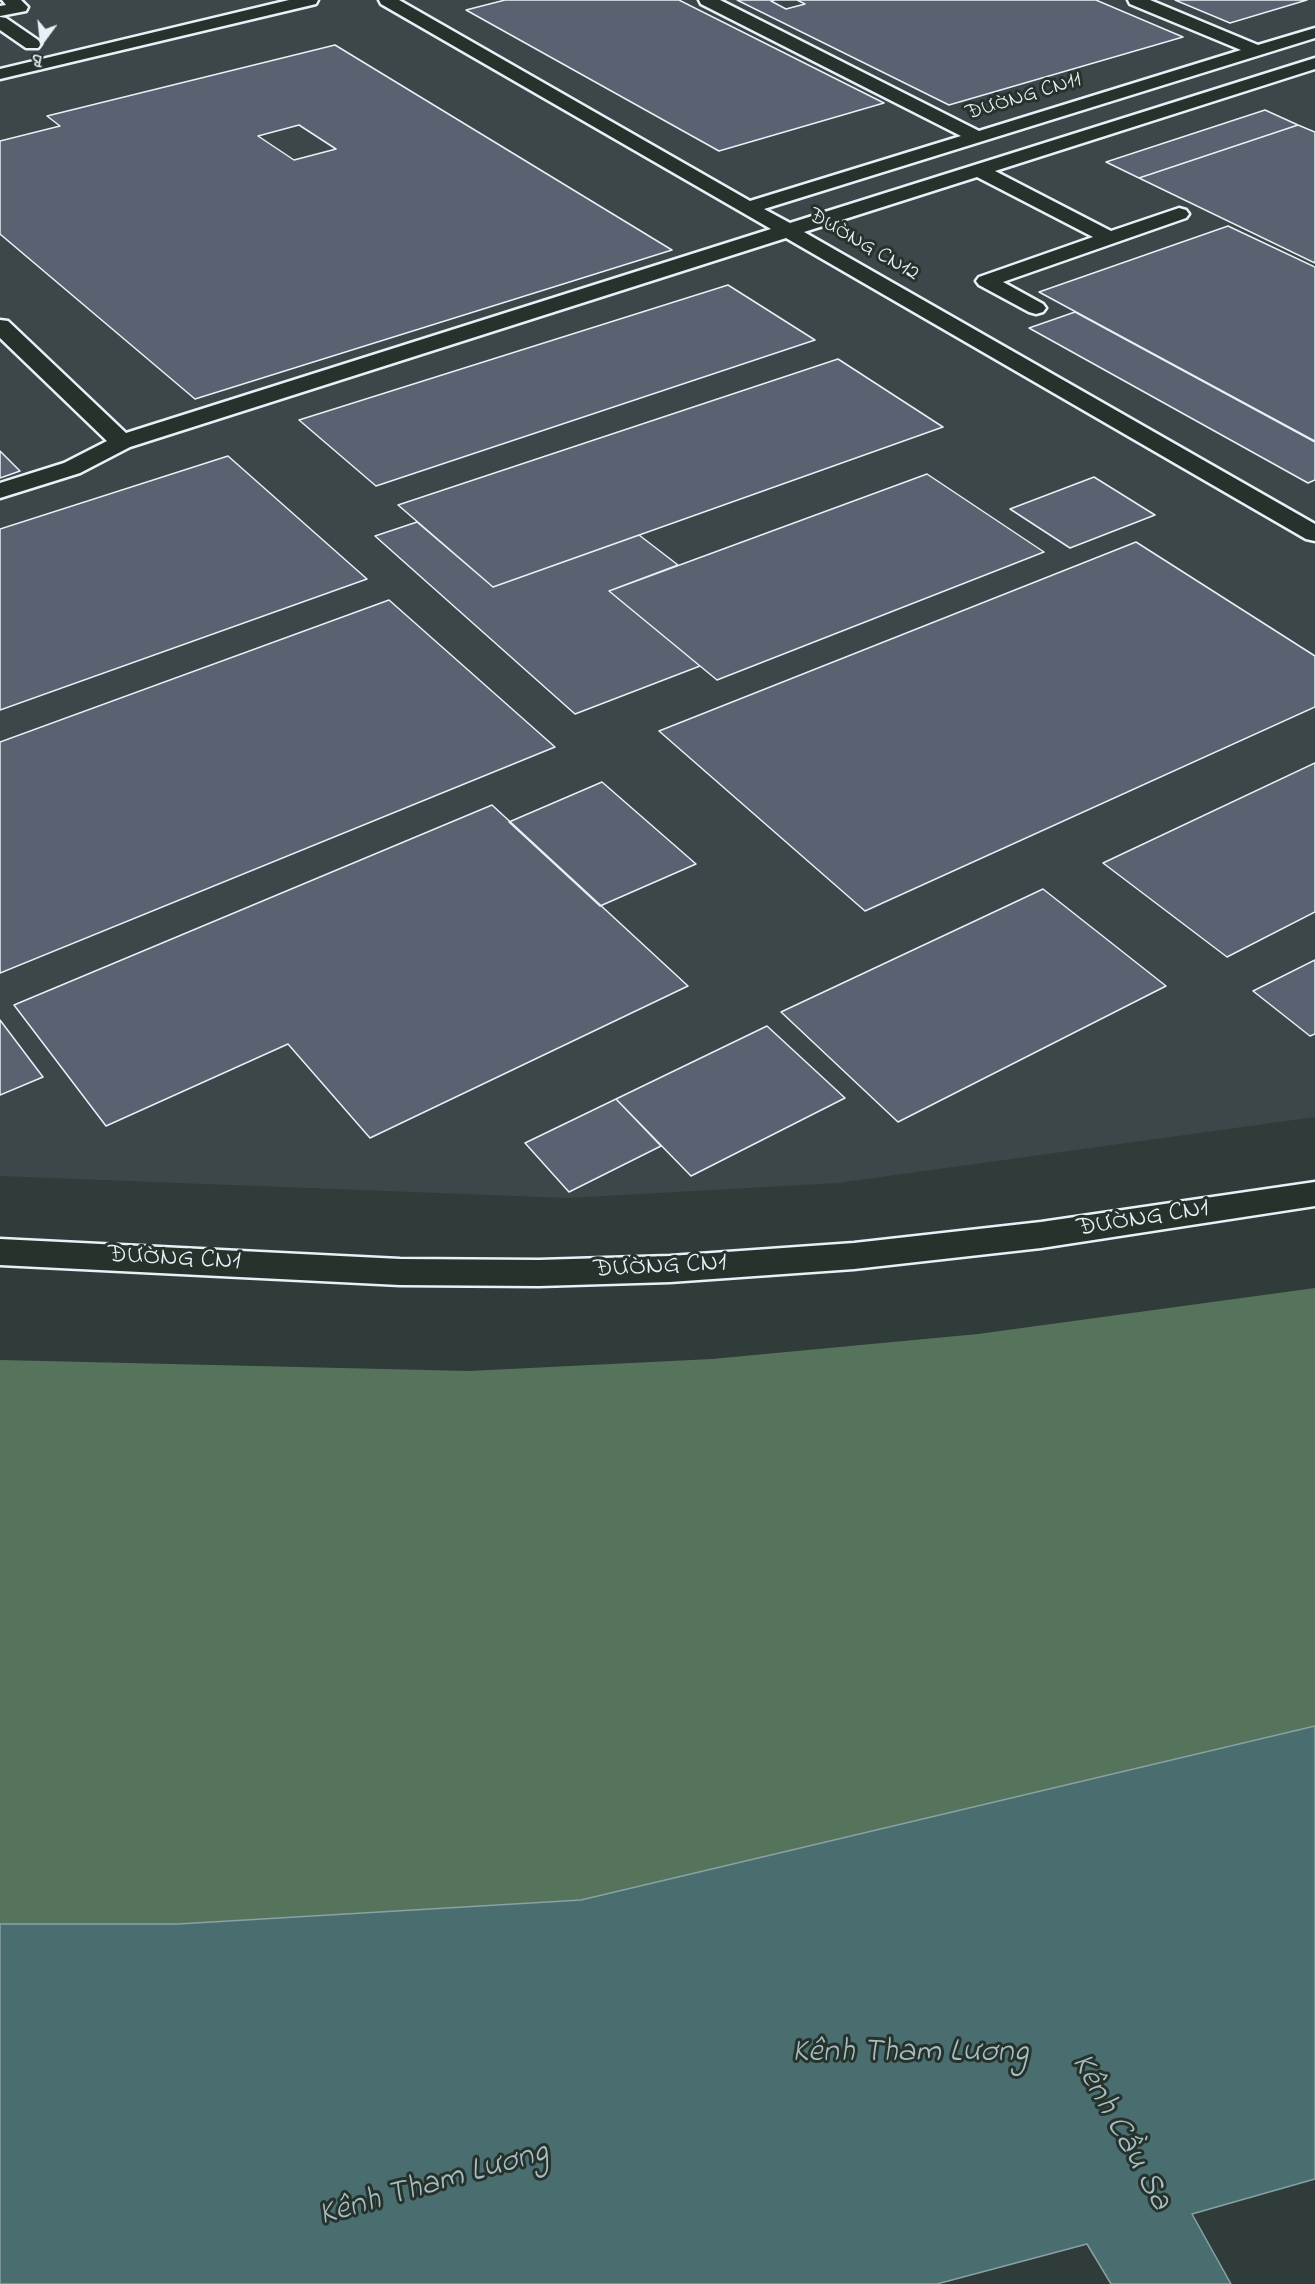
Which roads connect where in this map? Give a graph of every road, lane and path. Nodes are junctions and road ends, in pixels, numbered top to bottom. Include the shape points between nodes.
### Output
1 (10, 0) edge
2 (310, 0) edge
3 (387, 0) edge
4 (707, 0) edge
5 (1136, 0) edge
6 (0, 11) edge
7 (0, 22) edge
8 (1315, 33) edge
9 (54, 39) dead end
10 (32, 44) junction
11 (10, 49) dead end
12 (1257, 51) junction
13 (1315, 63) edge
14 (0, 74) edge
15 (979, 138) junction
16 (979, 170) junction
17 (747, 208) junction
18 (1179, 214) dead end
19 (789, 231) junction
20 (1109, 238) junction
21 (1036, 308) dead end
22 (0, 326) edge
23 (122, 442) junction
24 (0, 491) edge
25 (1315, 534) edge
26 (1315, 1194) edge
27 (0, 1252) edge

1 - 6 street via 20,7
2 - 14 street
3 - 17 street, ĐƯỜNG CN12
4 - 15 street
5 - 12 street
7 - 10 street
8 - 12 street, ĐƯỜNG CN11
9 - 10 street
10 - 11 street
12 - 15 street, ĐƯỜNG CN11
13 - 16 street
15 - 17 street, ĐƯỜNG CN11
16 - 19 street
16 - 20 street
17 - 19 street, ĐƯỜNG CN12
18 - 20 street
19 - 23 street
19 - 25 street, ĐƯỜNG CN12
20 - 21 street via 986,281
22 - 23 street
23 - 24 street via 72,468
26 - 27 street, ĐƯỜNG CN1 via 1041,1235 854,1256 670,1269 400,1272

